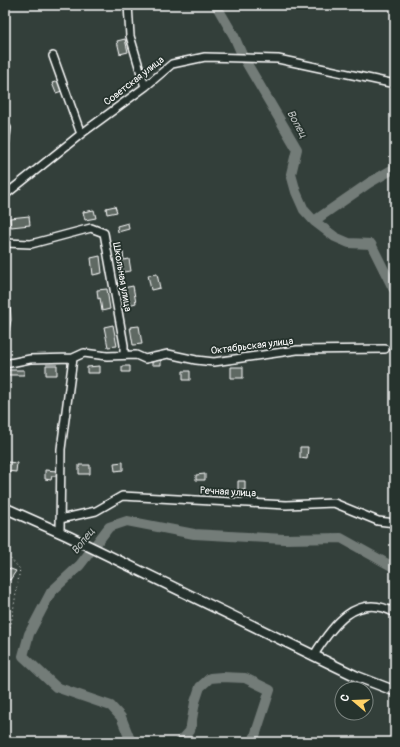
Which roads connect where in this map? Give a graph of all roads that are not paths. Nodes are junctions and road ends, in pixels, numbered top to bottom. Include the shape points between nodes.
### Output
1 (128, 5) edge
2 (53, 56) dead end
3 (395, 84) edge
4 (145, 87) junction
5 (6, 128) dead end
6 (81, 134) junction
7 (5, 144) edge
8 (5, 194) edge
9 (5, 243) edge
10 (385, 349) dead end
11 (124, 354) junction
12 (73, 358) junction
13 (5, 364) edge
14 (5, 508) edge
15 (60, 519) junction
16 (395, 523) edge
17 (64, 534) junction
18 (395, 613) edge
19 (314, 655) junction
20 (395, 691) edge

1 - 4 street via 130,36
2 - 6 street
3 - 4 street, Советская улица via 278,59 205,57 172,64
4 - 6 street, Советская улица
5 - 7 street
6 - 8 street, Советская улица
9 - 11 street, Школьная улица via 31,244 91,228 104,233
10 - 11 street, Октябрьская улица via 297,350 214,362 168,354 144,359
11 - 12 street, Октябрьская улица via 107,356 84,353
12 - 13 street, Октябрьская улица via 30,359
12 - 15 street via 61,449
14 - 17 main road
15 - 16 street, Речная улица via 96,510 122,496 286,505 334,503 378,521
15 - 17 street
17 - 19 main road
18 - 19 street via 372,605 353,610 335,626
19 - 20 main road via 356,676

